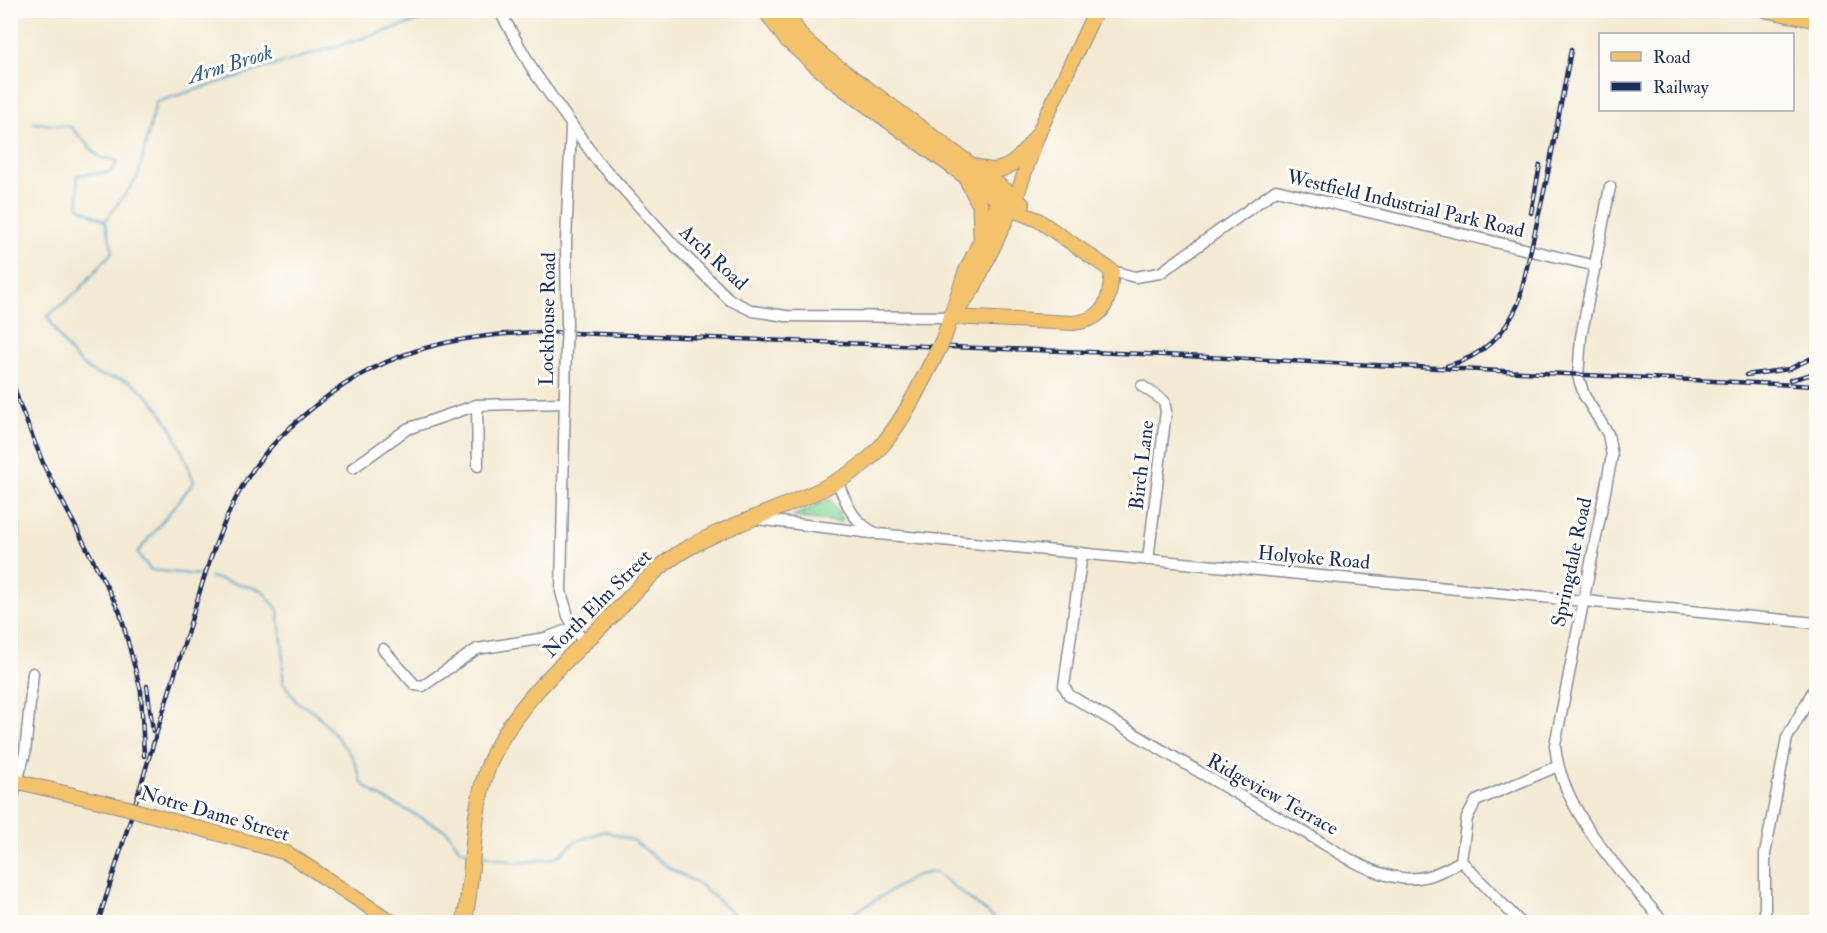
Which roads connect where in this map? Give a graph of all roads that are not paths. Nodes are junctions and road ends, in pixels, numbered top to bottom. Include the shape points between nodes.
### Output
1 (499, 10) edge
2 (765, 10) edge
3 (777, 10) edge
4 (783, 10) edge
5 (788, 10) edge
6 (1096, 10) edge
7 (1766, 10) edge
8 (1816, 20) edge
9 (800, 43) junction
10 (571, 127) junction
11 (1038, 134) junction
12 (961, 165) junction
13 (1610, 187) dead end
14 (1008, 200) junction
15 (979, 246) junction
16 (1596, 266) junction
17 (1112, 270) junction
18 (952, 317) junction
19 (1142, 386) dead end
20 (564, 403) junction
21 (477, 405) junction
22 (478, 466) dead end
23 (353, 468) dead end
24 (837, 481) junction
25 (753, 518) junction
26 (878, 534) junction
27 (1082, 553) junction
28 (1148, 560) junction
29 (1581, 601) junction
30 (1816, 623) edge
31 (575, 627) junction
32 (584, 644) junction
33 (383, 649) dead end
34 (33, 673) dead end
35 (1816, 686) edge
36 (1558, 766) junction
37 (14, 781) edge
38 (10, 826) edge
39 (1461, 861) junction
40 (392, 922) edge
41 (464, 922) edge
42 (1520, 922) edge
43 (1663, 922) edge
44 (1765, 922) edge

1 - 10 street
2 - 9 highway via 786,39
3 - 9 highway
4 - 9 highway
5 - 9 highway
6 - 11 main road
7 - 8 highway
9 - 12 highway via 835,82
10 - 18 street, Arch Road via 675,246 739,306 786,316
10 - 20 street, Lockhouse Road, bridge
11 - 12 highway via 1019,159 1004,168 989,172
11 - 14 main road
12 - 14 highway
12 - 15 highway via 979,201
13 - 16 street, Springdale Road
14 - 15 highway
14 - 17 main road
14 - 18 highway via 970,293
15 - 18 highway
16 - 17 street, Westfield Industrial Park Road via 1276,190 1160,273 1126,276
16 - 29 street, Springdale Road via 1581,337 1578,376 1584,395 1608,434 1612,456
17 - 18 main road via 1110,290 1100,314 1087,321
18 - 24 highway, North Elm Street, bridge via 899,424 874,454
19 - 28 street, Birch Lane via 1164,401 1166,411
20 - 21 street
20 - 31 street, Lockhouse Road via 561,582 564,603
21 - 22 street
21 - 23 street via 407,429
24 - 25 highway, North Elm Street
24 - 26 street via 853,516
25 - 26 street, Holyoke Road
25 - 32 highway, North Elm Street via 719,531 670,560 636,589
26 - 27 street, Holyoke Road
27 - 28 street, Holyoke Road
27 - 39 street, Ridgeview Terrace via 1065,686 1069,695 1365,867 1393,877 1414,879 1439,873
28 - 29 street, Holyoke Road
29 - 30 street, Holyoke Road
29 - 36 street, Springdale Road via 1557,727
31 - 32 street, Lockhouse Road
31 - 33 street via 546,638 477,649 423,686 415,685
32 - 41 highway, North Elm Street via 510,723 499,743 485,776
34 - 37 street via 25,753
35 - 44 street via 1787,738 1765,854
36 - 39 street via 1476,801 1467,818
36 - 43 street, Springdale Road via 1597,840
37 - 38 street
37 - 40 main road, Notre Dame Street, bridge via 287,853
39 - 42 street

